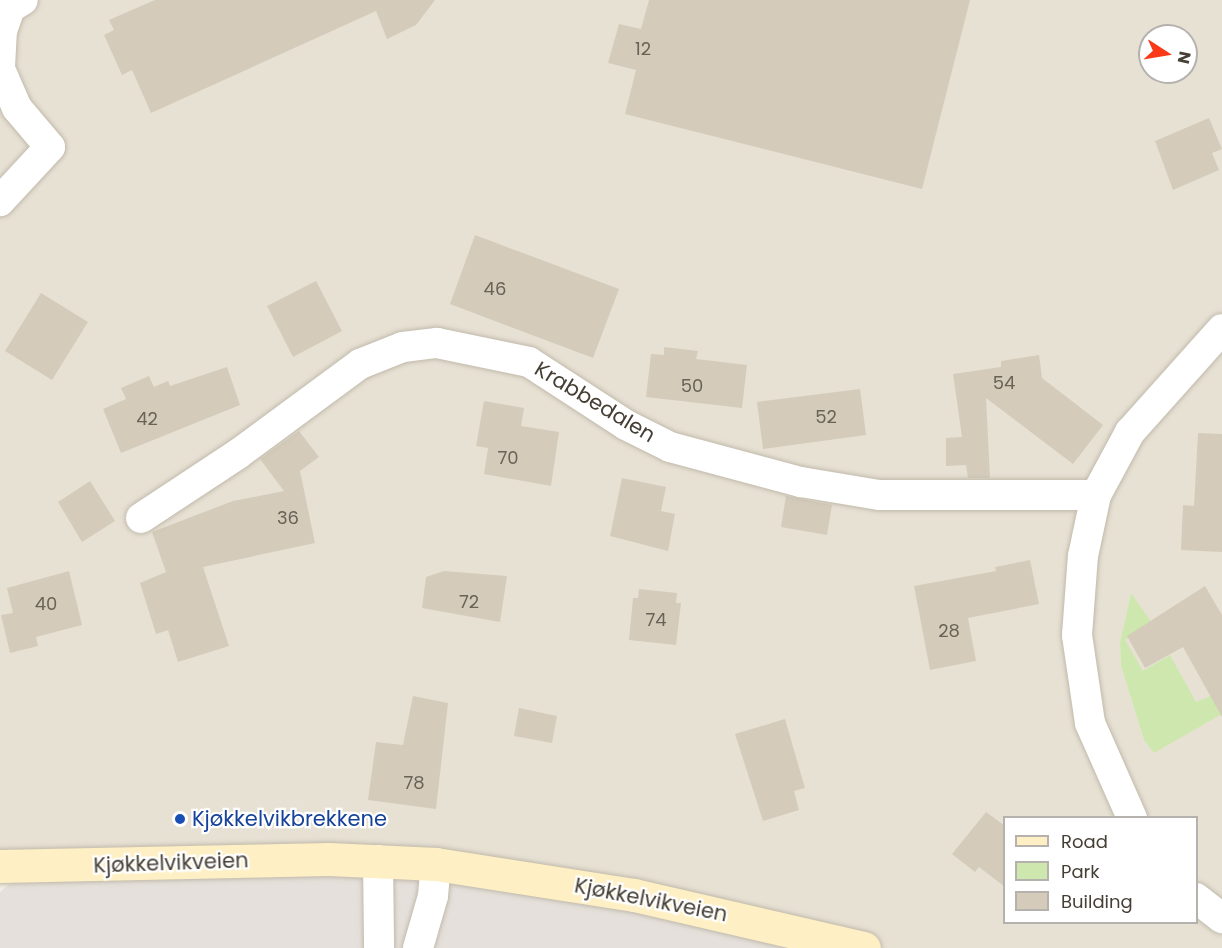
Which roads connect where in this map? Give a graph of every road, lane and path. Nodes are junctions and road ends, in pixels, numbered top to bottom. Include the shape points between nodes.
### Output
1 (23, 0) edge
2 (0, 68) edge
3 (0, 201) edge
4 (1222, 329) edge
5 (1096, 495) junction
6 (141, 518) dead end
7 (1131, 816) edge
8 (378, 860) junction
9 (436, 864) junction
10 (0, 866) edge
11 (1198, 899) edge
12 (1222, 918) edge
13 (379, 948) edge
14 (418, 948) edge
15 (864, 948) edge

1 - 2 street via 10,8 2,31
2 - 3 street via 17,108 50,147
4 - 5 street via 1130,432
5 - 6 street, Krabbedalen via 879,495 801,482 670,447 626,425 529,362 437,343 403,347 360,364 238,454
5 - 7 street via 1083,556 1077,635 1090,723
8 - 9 main road, Kjøkkelvikveien
8 - 10 main road, Kjøkkelvikveien
8 - 13 street
9 - 14 street via 433,896
9 - 15 main road, Kjøkkelvikveien via 634,895
11 - 12 street

